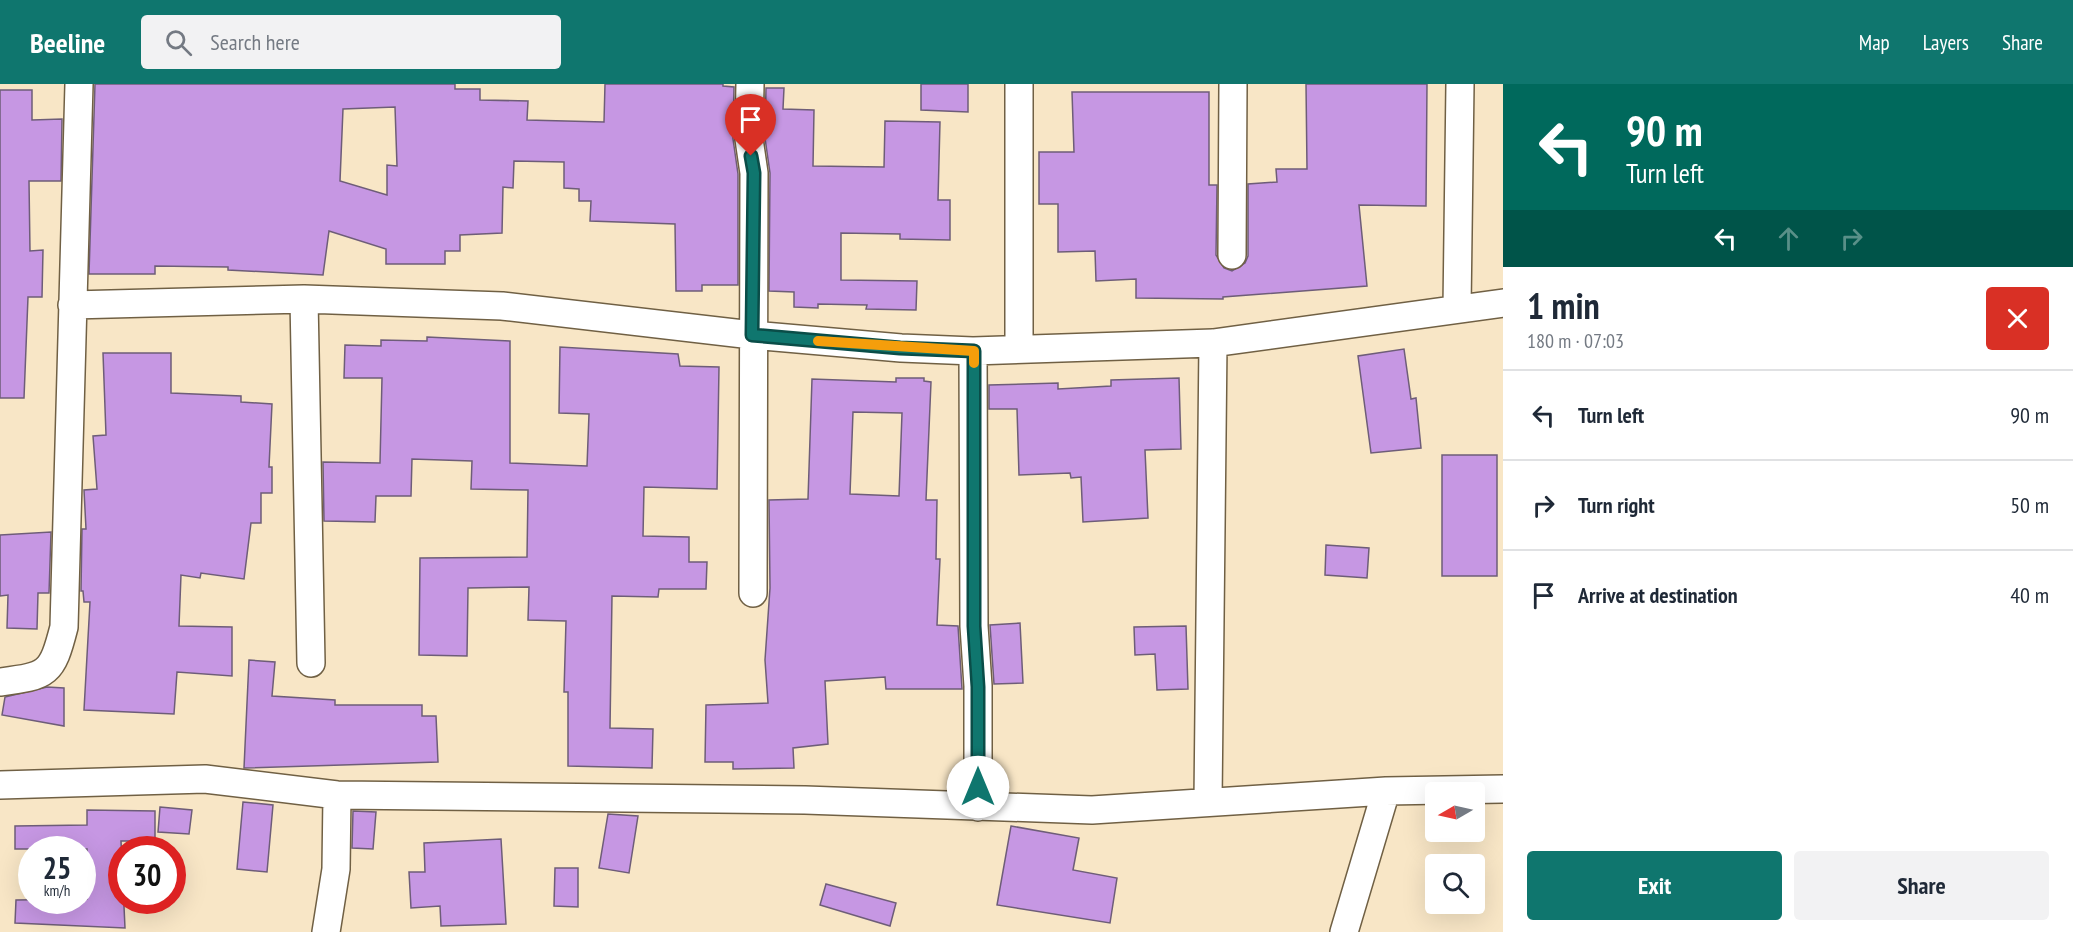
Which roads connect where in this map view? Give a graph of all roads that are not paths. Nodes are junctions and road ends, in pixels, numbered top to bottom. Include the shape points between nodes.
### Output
1 (79, 84) edge
2 (750, 84) edge
3 (1019, 84) edge
4 (1233, 84) edge
5 (1460, 84) edge
6 (1232, 255) dead end
7 (304, 299) junction
8 (1503, 303) edge
9 (72, 305) junction
10 (1457, 308) junction
11 (752, 335) junction
12 (1213, 343) junction
13 (1019, 348) junction
14 (974, 351) junction
15 (753, 593) dead end
16 (311, 663) dead end
17 (0, 681) edge
18 (0, 785) edge
19 (1503, 789) edge
20 (1386, 791) junction
21 (337, 795) junction
22 (1208, 801) junction
23 (978, 807) junction
24 (326, 932) edge
25 (1344, 932) edge

1 - 9 street
2 - 11 street via 749,140 754,173
3 - 13 street
4 - 6 street
5 - 10 street
7 - 9 street
7 - 11 street via 502,306
7 - 16 street
8 - 10 street
9 - 17 street via 64,627 55,661 42,673
10 - 12 street
11 - 14 street
11 - 15 street
12 - 13 street
12 - 22 street
13 - 14 street
14 - 23 street
18 - 21 street via 205,779
19 - 20 street
20 - 22 street
20 - 25 street
21 - 23 street via 805,800
21 - 24 street via 336,868
22 - 23 street via 1092,810

